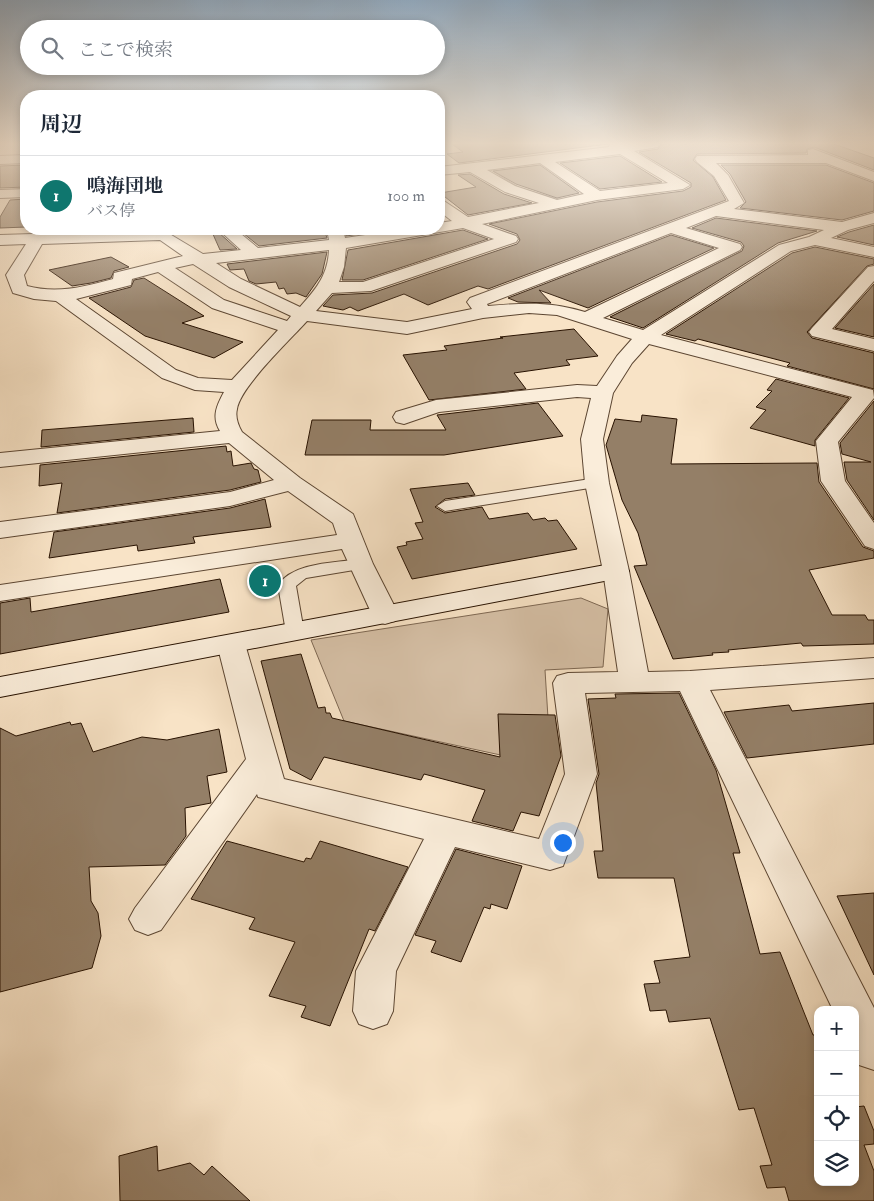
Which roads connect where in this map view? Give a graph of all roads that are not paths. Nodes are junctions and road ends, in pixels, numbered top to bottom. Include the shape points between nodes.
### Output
1 (545, 200) edge
2 (580, 200) edge
3 (736, 200) edge
4 (560, 205) junction
5 (445, 208) edge
6 (717, 212) junction
7 (874, 218) edge
8 (467, 224) junction
9 (445, 227) edge
10 (842, 227) junction
11 (673, 228) junction
12 (72, 235) edge
13 (163, 235) edge
14 (233, 235) edge
15 (359, 235) edge
16 (337, 237) edge
17 (37, 239) junction
18 (0, 240) edge
19 (815, 240) junction
20 (253, 252) junction
21 (874, 252) edge
22 (196, 259) junction
23 (160, 266) junction
24 (874, 272) edge
25 (326, 288) junction
26 (62, 297) junction
27 (483, 312) junction
28 (588, 318) junction
29 (297, 322) junction
30 (645, 336) junction
31 (874, 345) edge
32 (237, 386) junction
33 (603, 393) junction
34 (404, 417) dead end
35 (234, 436) junction
36 (0, 460) edge
37 (292, 483) junction
38 (597, 483) junction
39 (445, 506) dead end
40 (0, 530) edge
41 (874, 541) edge
42 (356, 552) junction
43 (616, 571) junction
44 (0, 594) edge
45 (385, 615) junction
46 (295, 632) junction
47 (231, 644) junction
48 (874, 668) edge
49 (690, 681) junction
50 (636, 682) junction
51 (0, 687) edge
52 (263, 760) junction
53 (446, 830) junction
54 (148, 919) dead end
55 (852, 1006) edge
56 (373, 1012) dead end
57 (859, 1019) edge
58 (874, 1051) edge

1 - 4 street
2 - 4 street
3 - 6 street via 737,203
4 - 8 street
5 - 8 street
6 - 10 street
6 - 11 street
7 - 10 street
8 - 9 street
8 - 25 street via 510,239 366,287
10 - 19 street
11 - 27 street via 476,302
11 - 28 street via 734,247
12 - 17 street
13 - 22 street
14 - 20 street
15 - 16 street
16 - 20 street
16 - 25 street via 335,274
17 - 18 street
17 - 26 street via 15,275 19,289
19 - 21 street
19 - 30 street via 784,248
20 - 22 street
22 - 23 street
22 - 29 street
23 - 26 street via 120,277 125,281
23 - 29 street via 218,304
24 - 31 street via 819,332
25 - 29 street
26 - 32 street via 169,374 195,384
27 - 28 street via 536,308
27 - 29 street via 407,328
28 - 30 street
29 - 32 street
30 - 33 street via 624,360
30 - 41 street via 866,394 827,441 833,481
32 - 35 street via 226,409 227,425
33 - 34 street via 577,391 436,406
33 - 38 street via 592,439
35 - 36 street
35 - 37 street
37 - 40 street via 230,499
37 - 42 street via 344,519
38 - 39 lane
38 - 43 street
42 - 44 street
42 - 45 street
42 - 46 lane via 301,574 287,585
43 - 45 street
43 - 50 street
45 - 46 street
46 - 47 street
47 - 51 street
47 - 52 street
48 - 49 street
49 - 50 street
49 - 55 street
50 - 53 street via 568,683 581,774 550,856
52 - 53 street via 270,788
52 - 54 street
53 - 56 street via 376,971
57 - 58 street

